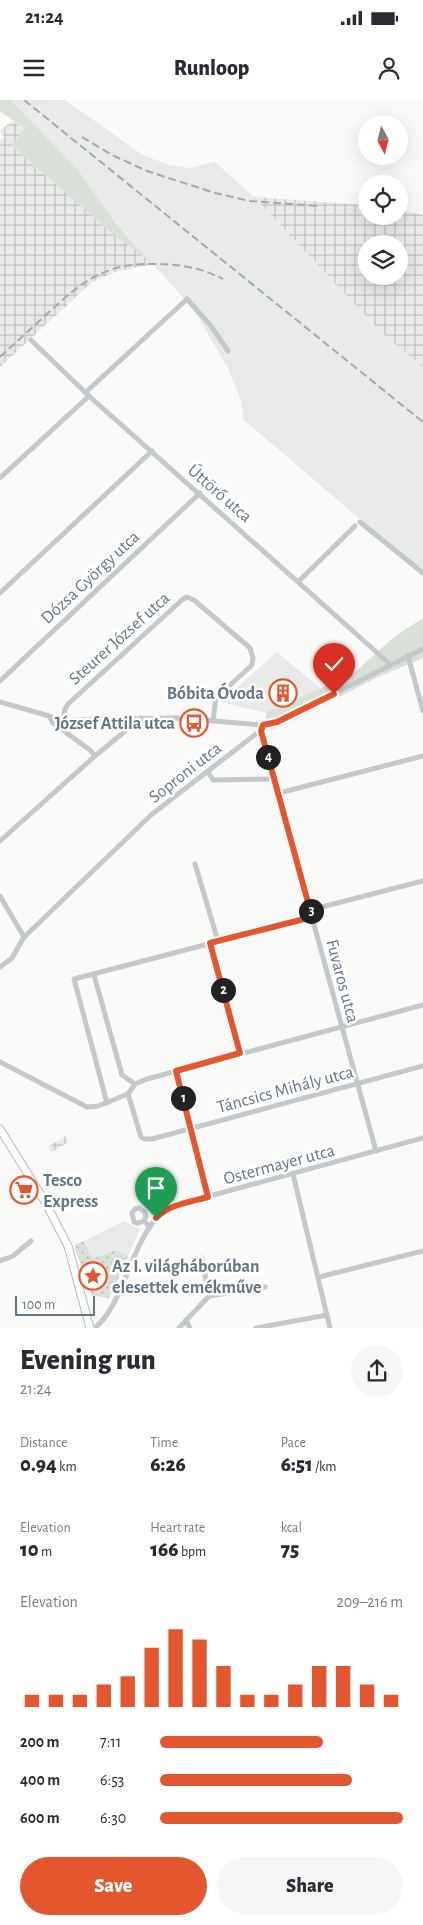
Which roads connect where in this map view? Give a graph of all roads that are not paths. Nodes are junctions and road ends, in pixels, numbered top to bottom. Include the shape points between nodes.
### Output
1 (31, 340) dead end
2 (228, 351) dead end
3 (87, 394) junction
4 (152, 451) junction
5 (0, 478) edge
6 (200, 493) junction
7 (360, 522) dead end
8 (355, 526) dead end
9 (423, 573) edge
10 (299, 581) junction
11 (0, 593) edge
12 (423, 649) edge
13 (408, 656) junction
14 (391, 665) junction
15 (0, 681) edge
16 (0, 702) edge
17 (423, 711) edge
18 (50, 717) junction
19 (141, 718) junction
20 (63, 720) junction
21 (213, 720) junction
22 (263, 725) junction
23 (261, 731) junction
24 (95, 756) junction
25 (423, 756) edge
26 (208, 772) junction
27 (274, 779) junction
28 (278, 793) junction
29 (0, 841) edge
30 (195, 864) dead end
31 (423, 881) edge
32 (0, 896) edge
33 (310, 910) junction
34 (312, 917) junction
35 (24, 937) junction
36 (218, 941) junction
37 (210, 943) junction
38 (0, 967) edge
39 (94, 974) junction
40 (423, 1005) edge
41 (342, 1027) junction
42 (240, 1053) junction
43 (0, 1062) edge
44 (423, 1066) edge
45 (176, 1071) junction
46 (135, 1084) junction
47 (357, 1084) junction
48 (128, 1094) junction
49 (107, 1103) junction
50 (191, 1128) junction
51 (0, 1130) edge
52 (423, 1138) edge
53 (376, 1151) junction
54 (293, 1174) junction
55 (208, 1197) junction
56 (144, 1221) junction
57 (150, 1227) junction
58 (31, 1241) dead end
59 (423, 1251) edge
60 (202, 1258) dead end
61 (0, 1262) edge
62 (319, 1277) junction
63 (265, 1287) dead end
64 (210, 1296) junction
65 (327, 1314) junction
66 (104, 1318) junction
67 (186, 1320) junction
68 (90, 1328) edge
69 (95, 1328) edge
70 (101, 1328) edge
71 (178, 1328) edge
72 (190, 1328) edge
73 (256, 1328) edge
74 (330, 1328) edge

1 - 3 street, Úttörő utca
2 - 3 street via 187,298
3 - 4 street, Úttörő utca
3 - 5 street
4 - 6 street, Úttörő utca
4 - 11 street
6 - 10 street, Úttörő utca
6 - 15 street, Dózsa György utca
7 - 9 street
8 - 10 street
10 - 14 street, Úttörő utca
12 - 13 street
13 - 14 street
13 - 17 street
14 - 22 street via 277,722
16 - 18 street
18 - 20 street
18 - 24 street via 53,723
19 - 20 street
19 - 21 street
19 - 24 street
20 - 21 street, Steurer József utca via 68,704 187,597 250,648 253,658 252,665 216,698
21 - 22 street
22 - 23 street
23 - 26 street, Soproni utca
23 - 27 street, Fuvaros utca
24 - 29 street
25 - 28 street
26 - 27 street via 213,780
26 - 35 street, Soproni utca via 151,815
27 - 28 street, Fuvaros utca
28 - 33 street, Fuvaros utca
30 - 36 street
31 - 33 street
32 - 35 street
33 - 34 street, Fuvaros utca
34 - 36 street
34 - 41 street, Fuvaros utca
35 - 38 street, Soproni utca via 12,958
36 - 37 street
37 - 39 street
37 - 42 street
39 - 46 street via 122,1075
39 - 49 street via 74,979
40 - 41 street
41 - 42 street
41 - 47 street, Fuvaros utca
42 - 45 street
43 - 49 street via 87,1107
44 - 47 street, Táncsics Mihály utca
45 - 46 street
45 - 50 street
46 - 48 street
47 - 50 street, Táncsics Mihály utca
47 - 53 street, Fuvaros utca
48 - 49 street
48 - 50 street, Táncsics Mihály utca via 144,1140
50 - 55 street
51 - 68 main road via 44,1200 68,1246
52 - 53 street, Ostermayer utca
53 - 54 street, Ostermayer utca
54 - 55 street, Ostermayer utca
54 - 62 street
55 - 57 street, Ostermayer utca via 163,1211
56 - 56 street via 145,1212 135,1209 132,1213 134,1222
56 - 57 street
57 - 66 street, Ostermayer utca
58 - 61 street
59 - 62 street
60 - 64 street
62 - 65 street
63 - 64 street
64 - 67 street
65 - 73 street
65 - 74 street
66 - 69 street
66 - 70 street
67 - 71 street
67 - 72 street

